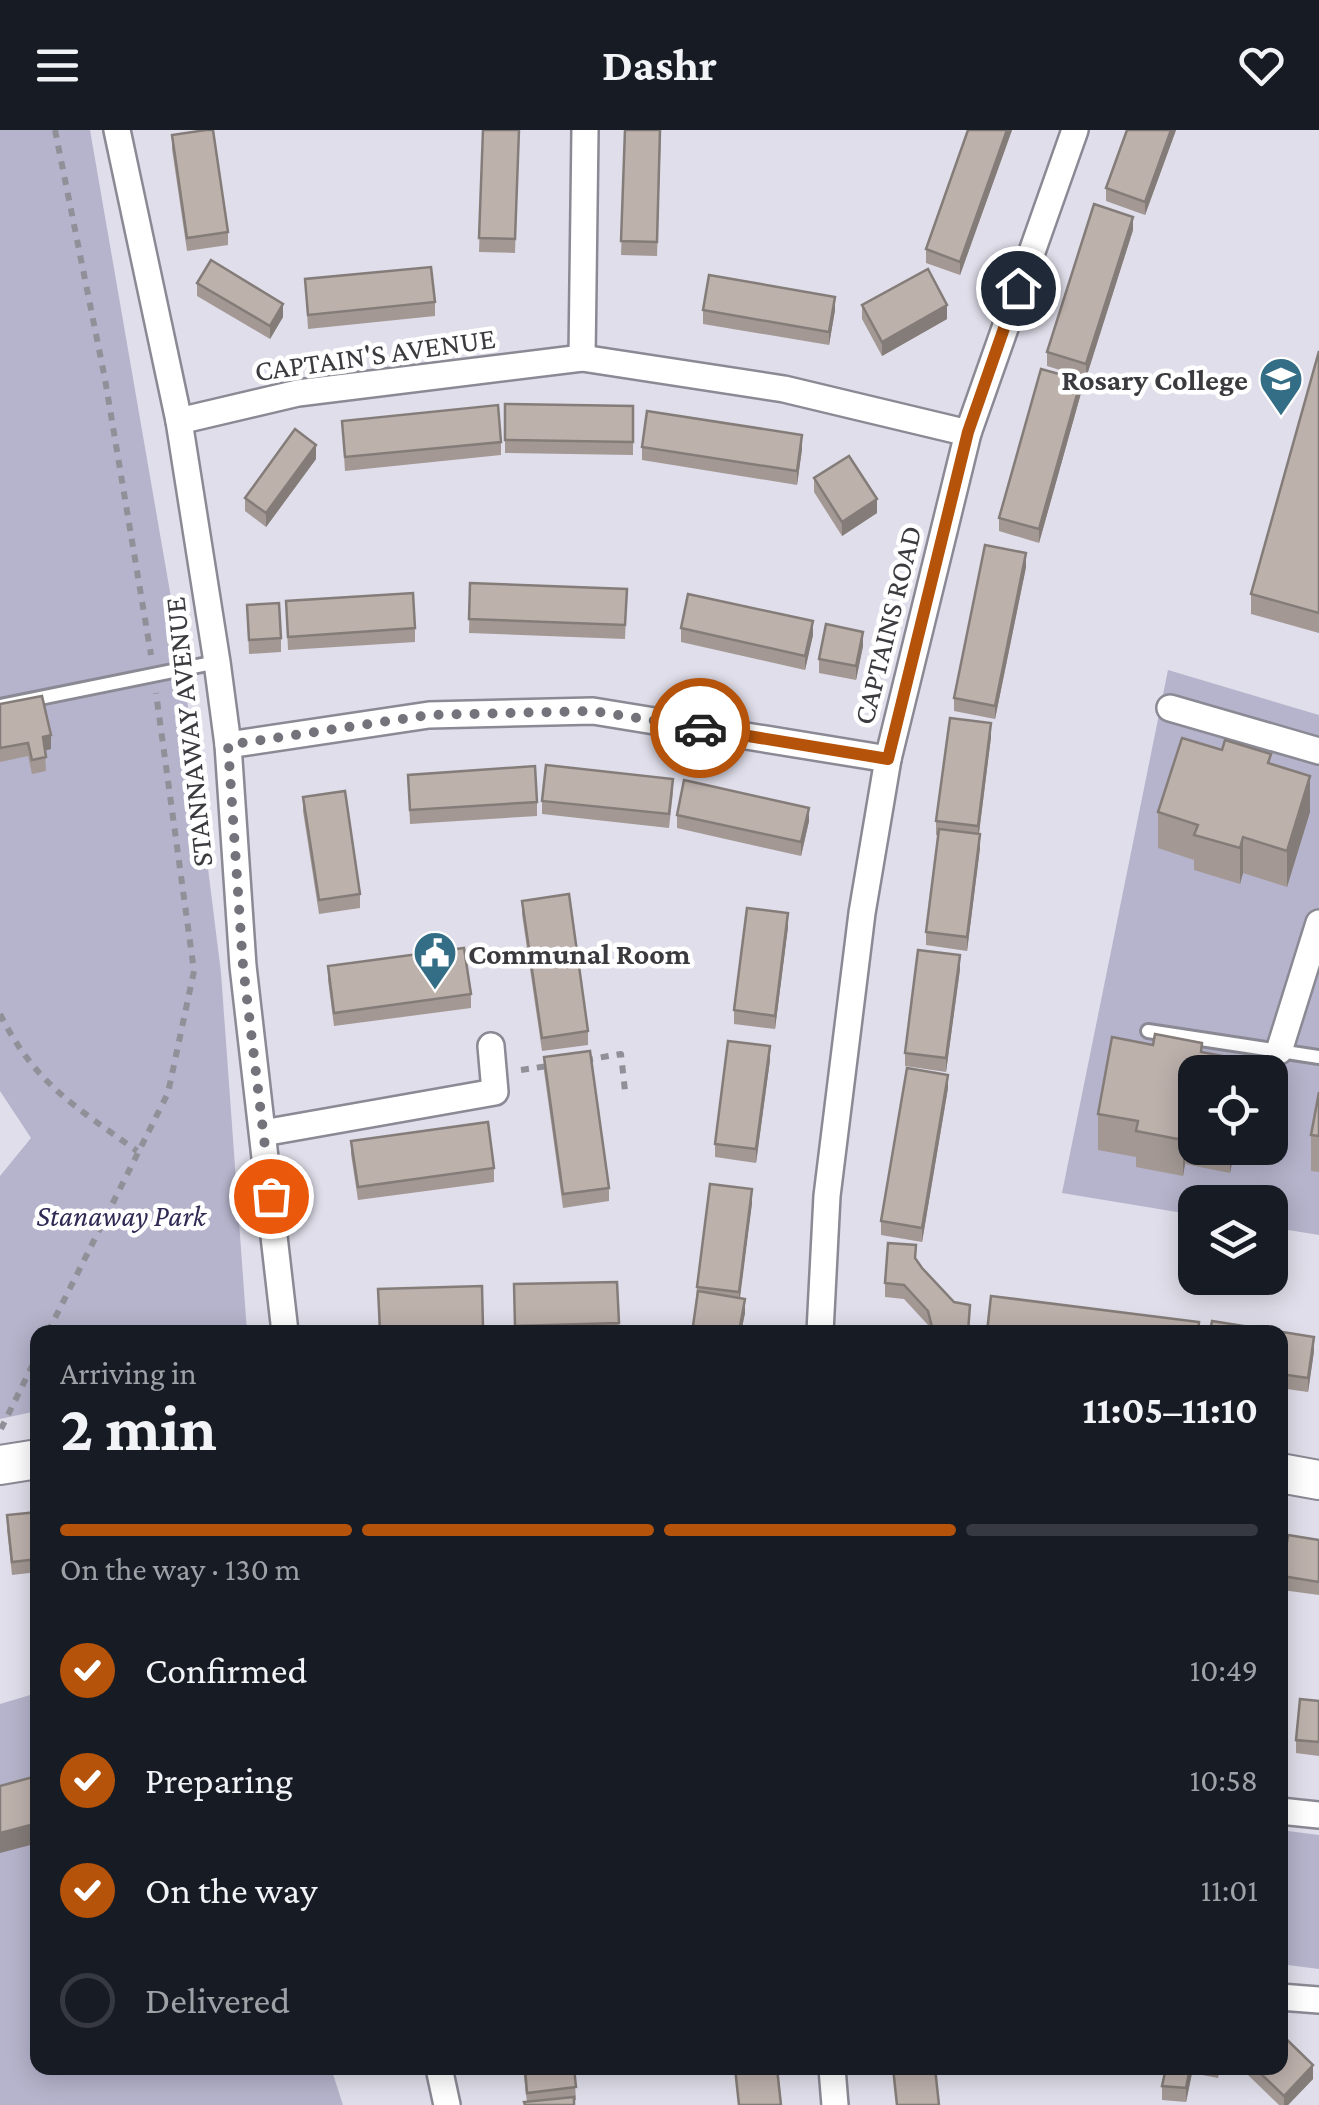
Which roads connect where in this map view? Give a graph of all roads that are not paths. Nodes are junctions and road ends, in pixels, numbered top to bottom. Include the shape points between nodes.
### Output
1 (585, 130) edge
2 (1075, 130) edge
3 (118, 131) edge
4 (582, 358) junction
5 (179, 421) junction
6 (968, 432) junction
7 (216, 662) junction
8 (0, 706) edge
9 (1170, 708) dead end
10 (228, 745) junction
11 (1319, 751) edge
12 (888, 759) junction
13 (1319, 923) edge
14 (1148, 1031) dead end
15 (491, 1046) dead end
16 (1278, 1051) junction
17 (1319, 1058) edge
18 (263, 1133) junction
19 (284, 1325) edge
20 (820, 1325) edge
21 (30, 1460) edge
22 (0, 1465) edge
23 (1288, 1474) edge
24 (1319, 1480) edge
25 (1288, 1813) edge
26 (1319, 1815) edge
27 (1288, 1998) edge
28 (1319, 2000) edge
29 (440, 2075) edge
30 (833, 2075) edge
31 (447, 2105) edge
32 (835, 2105) edge

1 - 4 street
2 - 6 street, CAPTAINS ROAD
3 - 5 street, STANNAWAY AVENUE
4 - 5 street, CAPTAIN'S AVENUE via 298,393
4 - 6 street, CAPTAIN'S AVENUE via 784,389
5 - 7 street, STANNAWAY AVENUE
6 - 12 street, CAPTAINS ROAD
7 - 8 lane
7 - 10 street, STANNAWAY AVENUE
9 - 11 street
10 - 12 street via 429,715 593,711
10 - 18 street, STANNAWAY AVENUE
12 - 20 street, CAPTAINS ROAD via 827,1196
13 - 16 street
14 - 16 lane
15 - 18 street via 495,1092
16 - 17 lane
18 - 19 street, STANNAWAY AVENUE
21 - 22 street
23 - 24 street
25 - 26 street
27 - 28 street
29 - 31 street
30 - 32 street

